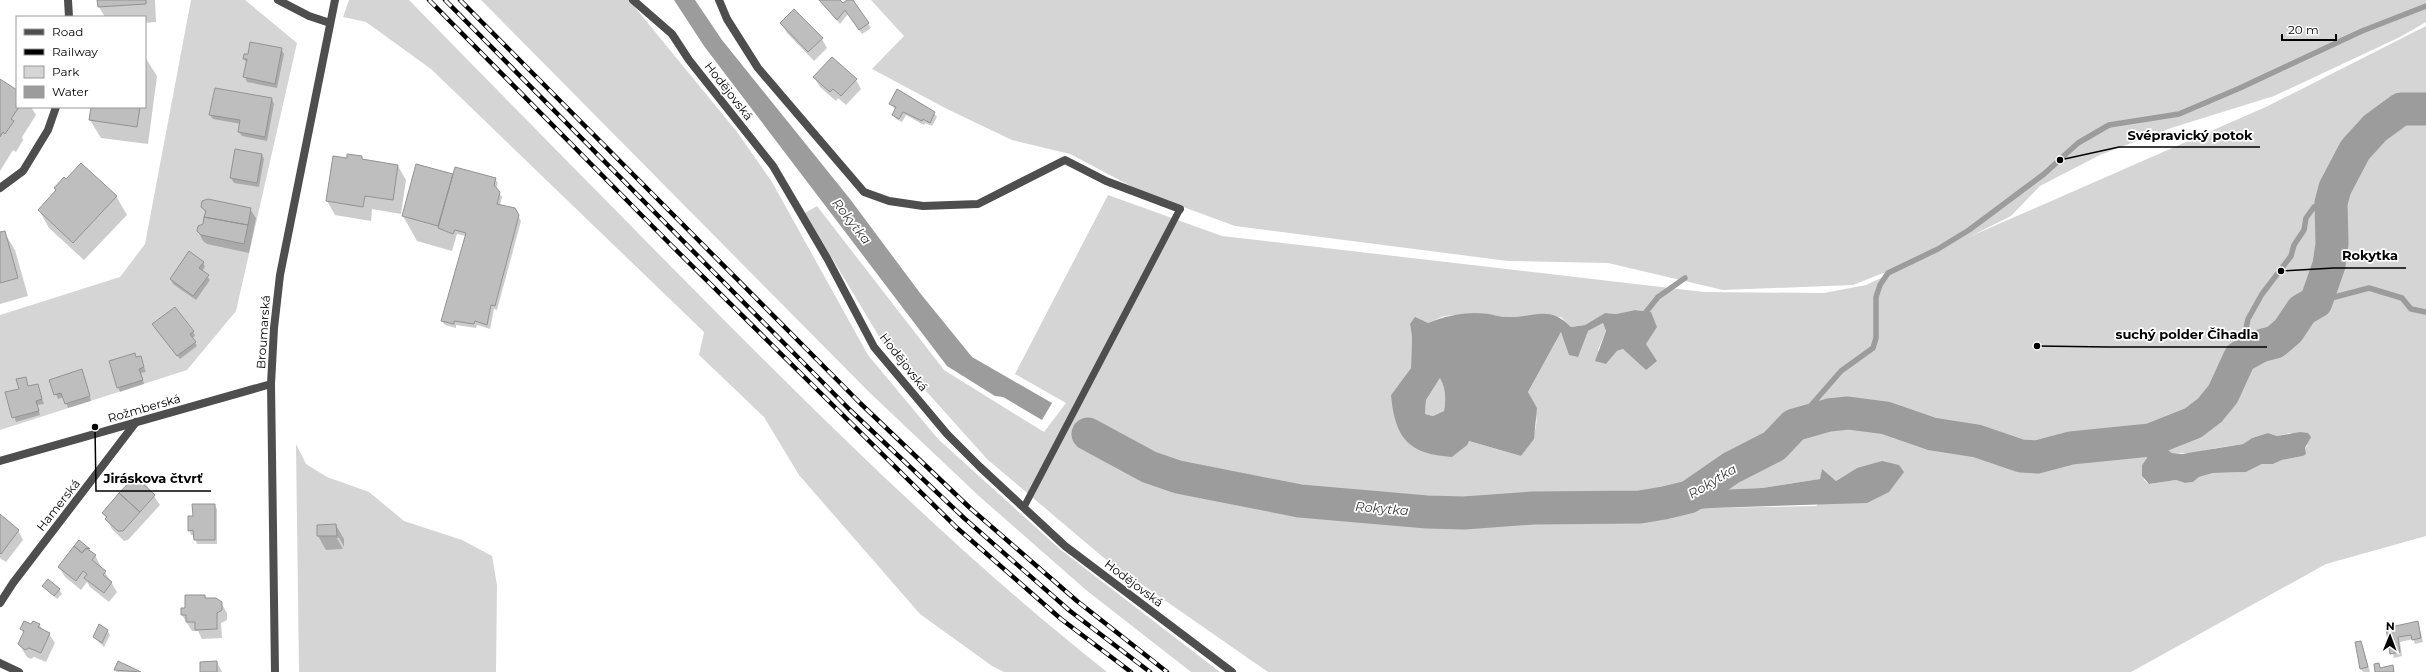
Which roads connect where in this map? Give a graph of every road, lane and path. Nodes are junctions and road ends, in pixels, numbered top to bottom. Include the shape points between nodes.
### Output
1 (68, 0) edge
2 (278, 0) edge
3 (335, 0) edge
4 (633, 0) edge
5 (719, 0) edge
6 (69, 16) edge
7 (330, 23) junction
8 (56, 108) edge
9 (0, 188) edge
10 (1180, 209) joint
11 (271, 384) junction
12 (136, 422) junction
13 (0, 462) edge
14 (1024, 507) junction
15 (0, 603) edge
16 (0, 663) edge
17 (19, 672) edge
18 (275, 672) edge
19 (1232, 672) edge

1 - 6 street
2 - 7 street via 302,13
3 - 7 street, Broumarská
4 - 14 street, Hodějovská via 672,34 689,60 773,166 827,258 874,347 947,434
5 - 10 street via 727,19 758,68 864,192 890,201 923,206 978,204 1065,160 1106,181
7 - 11 street, Broumarská via 280,275
8 - 9 street via 48,130 23,171
10 - 14 lane
11 - 12 street, Rožmberská
11 - 18 street, Broumarská
12 - 13 street, Rožmberská
12 - 15 street, Hamerská via 13,582
14 - 19 street, Hodějovská via 1065,546
16 - 17 street

